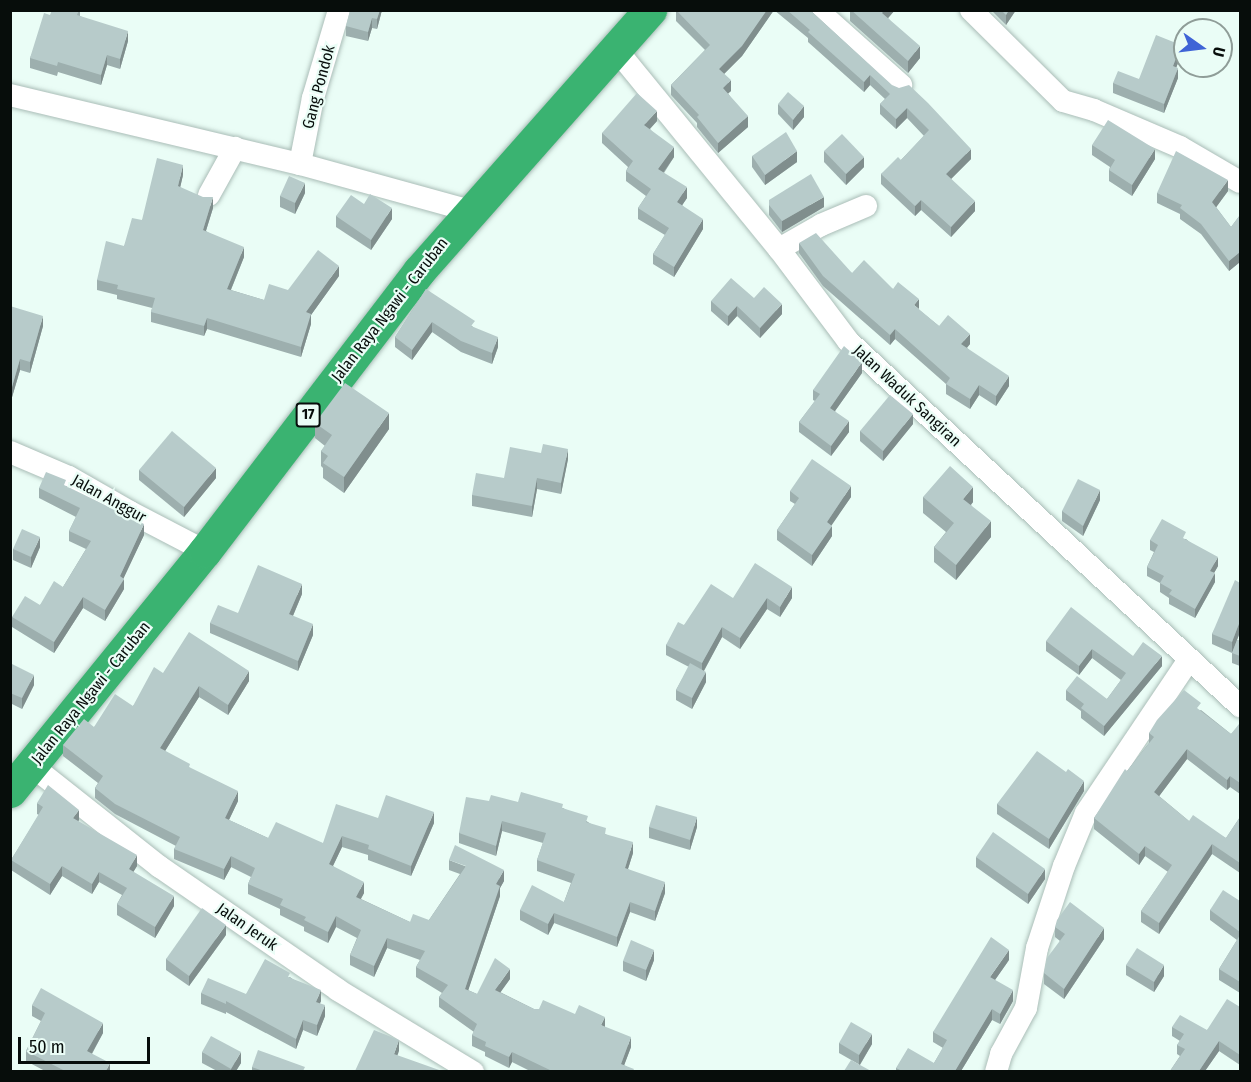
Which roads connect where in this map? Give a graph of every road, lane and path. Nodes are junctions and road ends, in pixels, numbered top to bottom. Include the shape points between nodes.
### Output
1 (339, 10) edge
2 (650, 10) edge
3 (817, 10) edge
4 (971, 10) edge
5 (615, 48) junction
6 (901, 85) edge
7 (10, 95) edge
8 (235, 148) junction
9 (300, 164) junction
10 (1240, 182) edge
11 (209, 195) edge
12 (866, 206) dead end
13 (471, 211) junction
14 (778, 249) junction
15 (10, 452) edge
16 (205, 551) junction
17 (1188, 661) junction
18 (1240, 706) edge
19 (32, 766) junction
20 (10, 791) edge
21 (473, 1071) edge
22 (996, 1071) edge

1 - 9 street, Gang Pondok via 313,98
2 - 5 highway, Jalan Raya Ngawi - Caruban / 17
3 - 6 street
4 - 10 street via 1063,101 1180,147
5 - 13 highway, Jalan Raya Ngawi - Caruban / 17
5 - 14 street, Jalan Waduk Sangiran
7 - 8 street
8 - 9 street
8 - 11 street
9 - 13 street
12 - 14 street
13 - 16 highway, Jalan Raya Ngawi - Caruban / 17 via 419,271
14 - 17 street, Jalan Waduk Sangiran via 848,341
15 - 16 street, Jalan Anggur via 69,477
16 - 19 highway, Jalan Raya Ngawi - Caruban / 17
17 - 18 street, Jalan Waduk Sangiran
17 - 22 street via 1086,813 1037,948 1026,1008
19 - 20 highway, Jalan Raya Ngawi - Caruban / 17
19 - 21 street, Jalan Jeruk via 160,867 338,990

